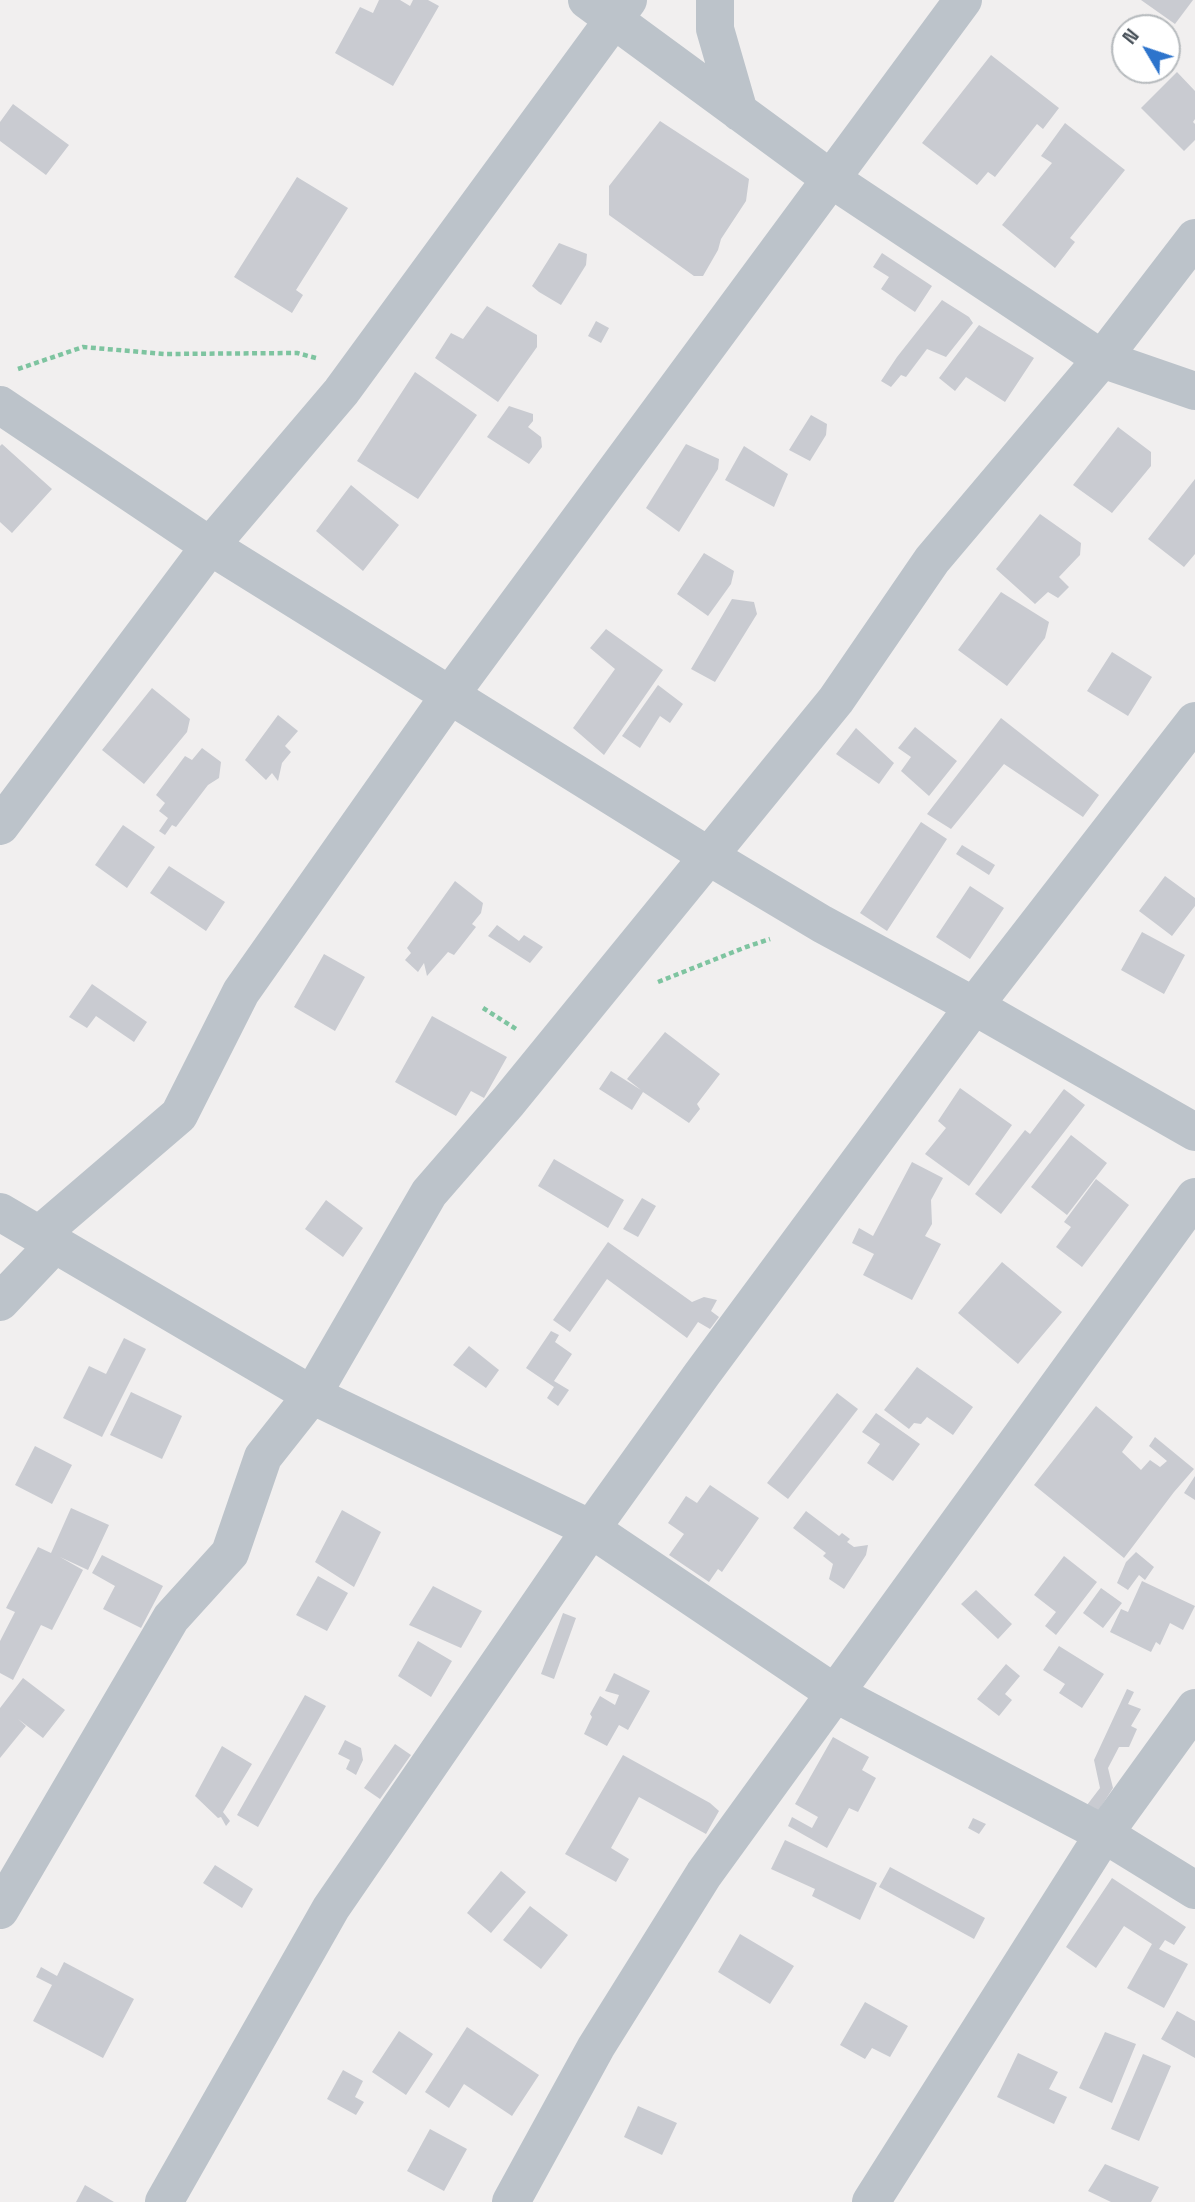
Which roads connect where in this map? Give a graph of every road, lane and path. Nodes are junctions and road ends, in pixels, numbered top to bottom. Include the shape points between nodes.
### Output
1 (715, 0) edge
2 (963, 0) edge
3 (610, 7) edge
4 (740, 112) junction
5 (831, 179) junction
6 (1195, 238) edge
7 (1102, 359) junction
8 (357, 370) junction
9 (6, 388) edge
10 (1195, 391) edge
11 (210, 546) junction
12 (450, 695) junction
13 (1195, 721) edge
14 (0, 826) edge
15 (710, 857) junction
16 (974, 1006) junction
17 (1195, 1132) edge
18 (1195, 1197) edge
19 (0, 1212) edge
20 (46, 1240) junction
21 (0, 1302) edge
22 (312, 1395) junction
23 (591, 1529) junction
24 (836, 1694) junction
25 (1195, 1708) edge
26 (1104, 1834) junction
27 (1195, 1890) edge
28 (0, 1910) edge
29 (164, 2202) edge
30 (511, 2202) edge
31 (871, 2202) edge

1 - 4 street via 715,29
2 - 5 street
3 - 4 street
3 - 8 street
4 - 5 street
5 - 7 street
5 - 12 street
6 - 7 street
7 - 10 street
7 - 15 street via 932,560 836,700
8 - 9 path via 297,354 164,354 83,347
8 - 11 street
9 - 11 street
11 - 12 street
11 - 14 street
12 - 15 street
12 - 20 street via 241,992 179,1115
13 - 16 street
15 - 16 street
15 - 22 street via 429,1193
16 - 17 street
16 - 23 street
18 - 24 street
19 - 20 street
20 - 21 street
20 - 22 street
22 - 23 street
22 - 28 street via 263,1457 230,1553 171,1618
23 - 24 street
23 - 29 street via 331,1908
24 - 26 street
24 - 30 street via 704,1874 596,2047
25 - 26 street
26 - 27 street
26 - 31 street

